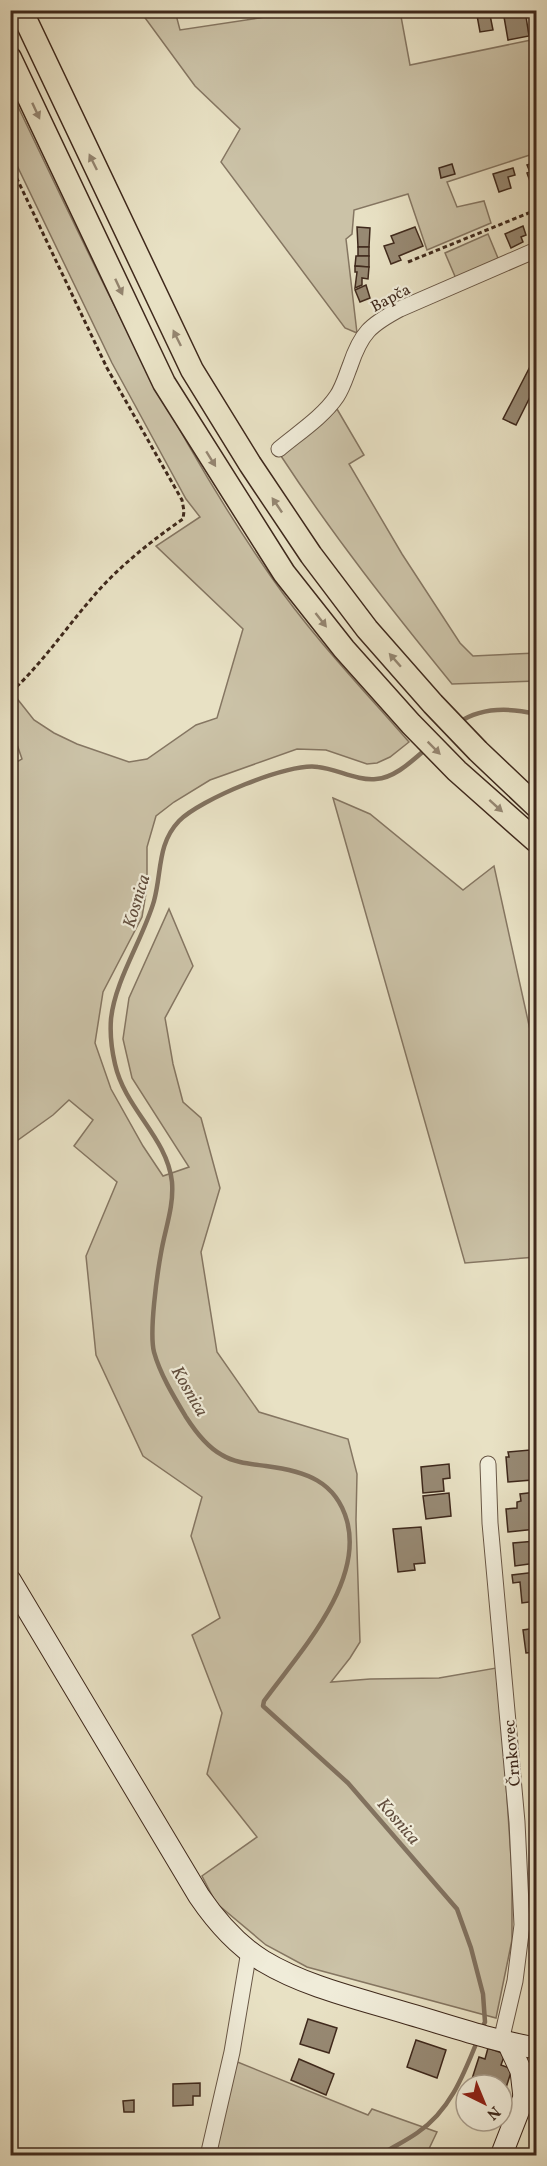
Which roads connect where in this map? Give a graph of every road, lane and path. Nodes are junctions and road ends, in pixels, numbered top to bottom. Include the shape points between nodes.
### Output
1 (21, 10) edge
2 (10, 58) edge
3 (10, 164) edge
4 (537, 210) edge
5 (537, 250) edge
6 (408, 262) dead end
7 (279, 449) dead end
8 (10, 693) edge
9 (537, 806) edge
10 (537, 841) edge
11 (488, 1464) dead end
12 (10, 1580) edge
13 (249, 1950) junction
14 (499, 2040) junction
15 (537, 2048) edge
16 (537, 2078) edge
17 (524, 2097) junction
18 (208, 2156) edge
19 (501, 2156) edge

9 -> 1 main road via 478,751 367,629 250,464 192,370
2 -> 10 main road via 164,382 284,573 344,649 411,724 457,771
3 - 8 path via 107,368 182,500 184,511 183,519 135,556 93,596
4 - 6 path
5 - 7 street, Bapča via 380,320 358,343 338,395
11 - 14 street, Črnkovec via 522,1925 515,1981
12 - 13 main road via 212,1915
13 - 14 main road via 296,1977
13 - 18 street via 232,2052
14 - 15 main road
14 - 17 main road via 521,2071
16 - 17 main road
17 - 19 main road

